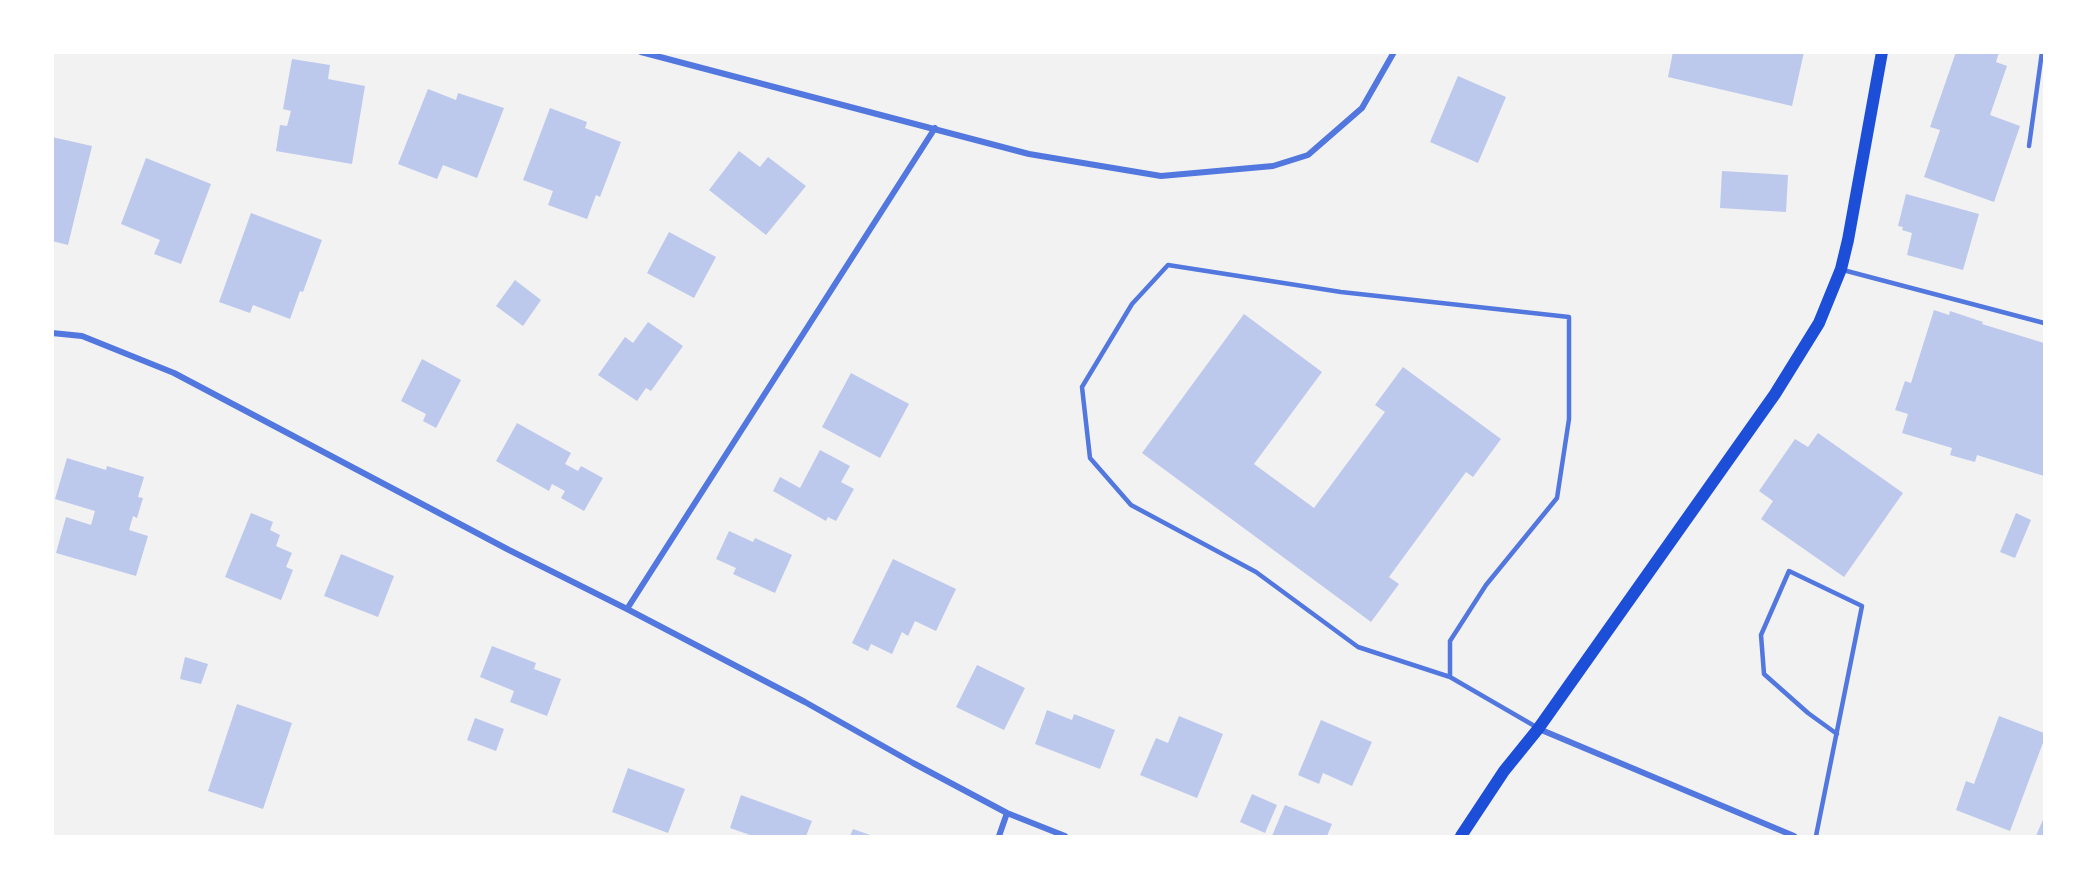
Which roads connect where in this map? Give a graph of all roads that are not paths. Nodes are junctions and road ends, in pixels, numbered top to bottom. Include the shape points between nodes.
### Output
1 (641, 52) edge
2 (1394, 52) edge
3 (1882, 52) edge
4 (2042, 52) edge
5 (935, 128) junction
6 (2029, 146) dead end
7 (1841, 269) junction
8 (2044, 323) edge
9 (52, 333) edge
10 (627, 609) junction
11 (1450, 677) junction
12 (1538, 729) junction
13 (1837, 734) junction
14 (1007, 813) junction
15 (999, 837) edge
16 (1065, 837) edge
17 (1461, 837) edge
18 (1794, 837) edge
19 (1816, 837) edge

1 - 5 street
2 - 5 street via 1362,108 1308,155 1274,166 1161,176 1029,154
3 - 7 main road
4 - 6 lane
5 - 10 street
7 - 8 lane
7 - 12 main road via 1819,323 1775,394
9 - 10 street via 82,336 174,373
10 - 14 street
11 - 11 lane via 1450,641 1486,585 1557,498 1569,419 1569,317 1341,292 1168,265 1132,304 1082,387 1090,458 1131,505 1256,572 1358,647
11 - 12 lane
12 - 17 main road via 1504,771
12 - 18 street
13 - 13 lane via 1862,606 1789,571 1761,635 1764,674
13 - 19 lane
14 - 15 street
14 - 16 street

